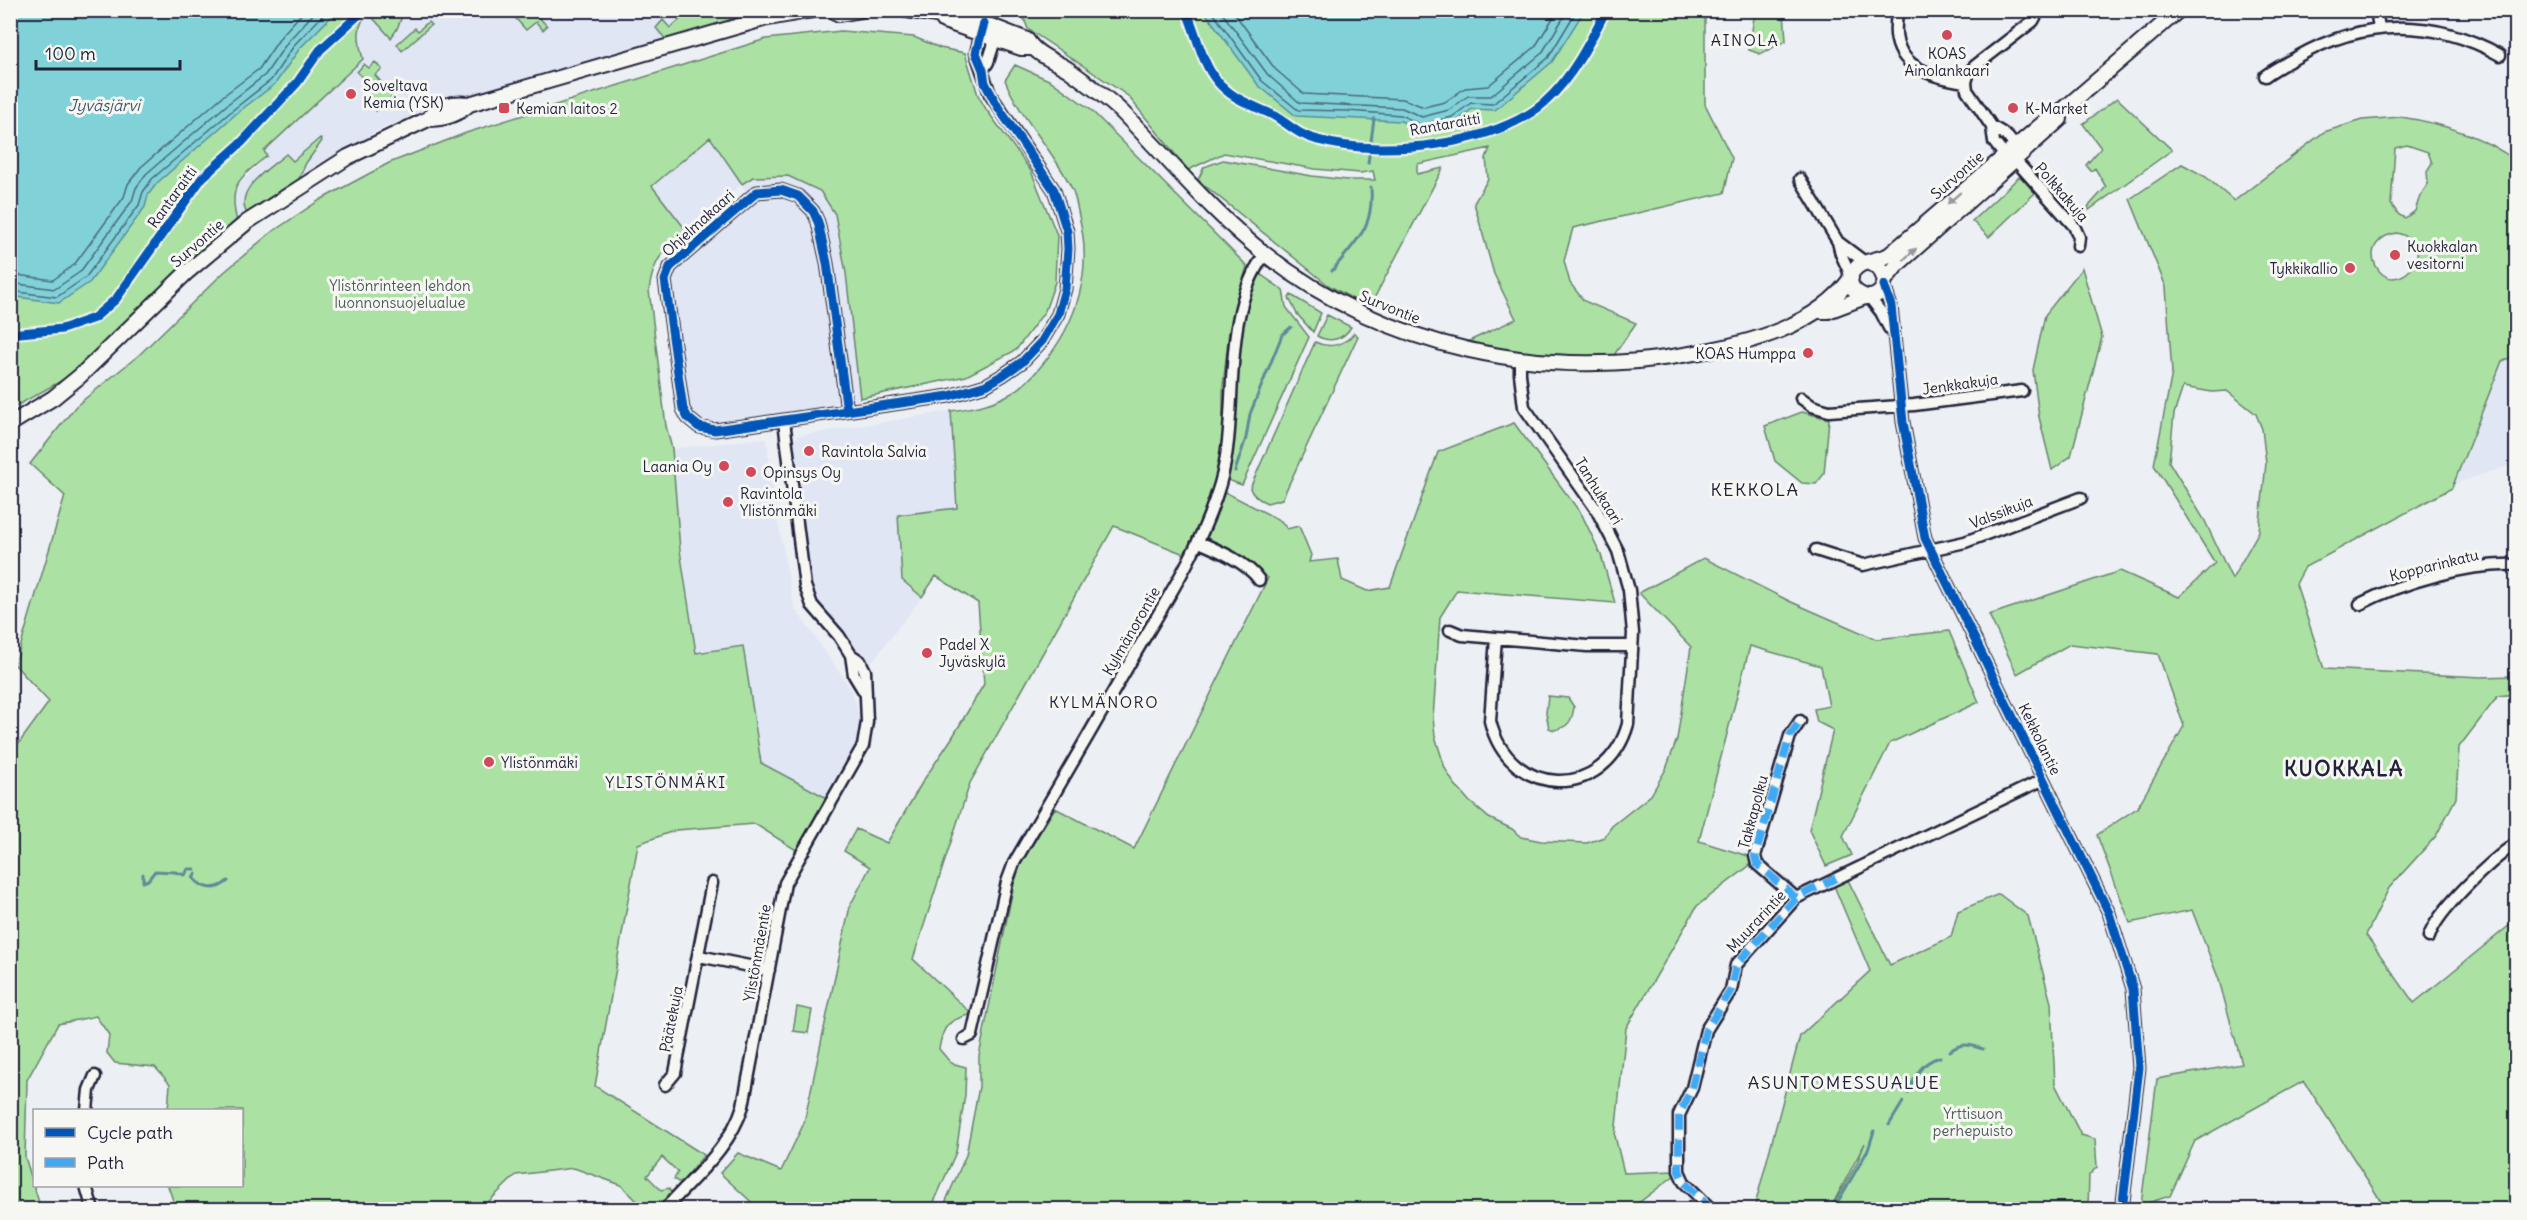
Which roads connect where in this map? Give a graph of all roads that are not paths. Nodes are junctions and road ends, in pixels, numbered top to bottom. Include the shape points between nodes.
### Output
1 (813, 10) edge
2 (831, 10) edge
3 (861, 10) edge
4 (906, 10) edge
5 (1898, 10) edge
6 (2039, 10) edge
7 (2179, 10) edge
8 (2376, 10) edge
9 (982, 28) junction
10 (2379, 28) junction
11 (998, 34) junction
12 (2500, 55) dead end
13 (983, 70) junction
14 (2265, 76) dead end
15 (1966, 82) junction
16 (2012, 154) junction
17 (1800, 179) dead end
18 (1838, 242) junction
19 (2078, 246) dead end
20 (1264, 254) junction
21 (1868, 263) junction
22 (1851, 277) junction
23 (1885, 283) junction
24 (1867, 297) junction
25 (1818, 311) junction
26 (1892, 334) junction
27 (1520, 360) junction
28 (2022, 391) dead end
29 (1801, 398) dead end
30 (1901, 405) junction
31 (847, 411) junction
32 (784, 421) junction
33 (10, 424) edge
34 (2081, 498) dead end
35 (1199, 542) junction
36 (1816, 550) dead end
37 (1931, 552) junction
38 (2517, 565) edge
39 (1259, 580) dead end
40 (2360, 604) dead end
41 (1450, 630) dead end
42 (1497, 638) junction
43 (1632, 646) junction
44 (1800, 721) dead end
45 (2042, 780) junction
46 (2517, 843) edge
47 (712, 884) dead end
48 (1796, 898) junction
49 (2429, 937) dead end
50 (699, 956) junction
51 (769, 970) junction
52 (964, 1039) dead end
53 (95, 1076) dead end
54 (665, 1085) dead end
55 (87, 1109) edge
56 (87, 1187) edge
57 (93, 1209) edge
58 (664, 1209) edge
59 (1712, 1209) edge
60 (2122, 1209) edge

1 - 33 main road, Survontie via 763,20 469,104 444,106 428,118 348,157 248,222 186,273 80,376
2 - 3 main road via 839,14
4 - 9 main road, Survontie
5 - 15 street via 1894,32 1901,52 1914,67 1926,74
6 - 15 street via 2033,21 1975,66
7 - 16 main road, Survontie via 2064,109 2062,117
8 - 10 street
9 - 11 main road, Survontie
9 - 13 street, Ohjelmakaari via 976,53
10 - 12 street via 2432,29 2469,39
10 - 14 street via 2318,45
11 - 13 street
11 - 20 main road, Survontie via 1069,70 1120,111
13 - 31 street, Ohjelmakaari via 990,94 1043,172 1061,208 1068,249 1065,289 1058,314 1032,352 986,385 949,396
15 - 16 street, Polkkakuja via 1967,90 1992,127 2006,134
16 - 19 street, Polkkakuja via 2074,226
16 -> 21 main road, Survontie via 1889,255
23 -> 16 main road, Survontie via 1897,265
17 - 18 street
18 - 21 street
18 - 22 street
20 - 27 main road, Survontie via 1328,297 1373,320 1438,344
20 - 35 street, Kylmänorontie via 1246,291 1237,334 1221,483
21 - 22 main road via 1857,267
21 - 23 main road via 1879,267
22 - 24 main road via 1856,292
22 - 25 main road, Survontie
23 - 24 main road via 1880,292
23 - 26 street, Kekkolantie
24 - 25 main road, Survontie
24 - 26 street, Kekkolantie via 1881,312
25 - 27 main road, Survontie via 1794,325 1722,348 1669,358 1602,363
26 - 30 street, Kekkolantie
27 - 43 street, Tanhukaari via 1524,407 1590,500 1618,551 1629,590
28 - 30 street, Jenkkakuja
29 - 30 street, Jenkkakuja via 1829,411
30 - 37 street, Kekkolantie
31 - 32 street, Ohjelmakaari
31 - 32 street, Ohjelmakaari via 818,222 798,196 787,190 769,190 757,192 718,223 670,267 665,280 683,409 688,418 699,427 715,430
32 - 51 street, Ylistönmäentie via 805,586 812,604 851,655 854,675 865,693 867,722 863,746 785,883
34 - 37 street, Valssikuja
35 - 39 street via 1228,555
35 - 52 street, Kylmänorontie via 1014,863 972,1035
36 - 37 street, Valssikuja via 1863,566
37 - 45 street, Kekkolantie
38 - 40 street, Kopparinkatu via 2437,577 2379,594
41 - 42 street
42 - 43 street
42 - 43 street, Tanhukaari via 1490,709 1492,732 1504,754 1519,769 1548,780 1567,782 1597,771 1612,757 1623,738 1628,724
44 - 48 street, Takkapolku via 1790,736 1755,856 1757,864
45 - 48 street, Muurarintie
45 - 60 street, Kekkolantie via 2109,914 2133,989 2139,1068
46 - 49 street via 2442,912
47 - 50 street, Päätekuja
48 - 59 street, Muurarintie via 1736,965 1731,990 1706,1030 1692,1088 1679,1115 1679,1170 1684,1182
50 - 51 street
50 - 54 street, Päätekuja via 675,1073
51 - 58 street, Ylistönmäentie via 736,1127 725,1145
53 - 55 street
56 - 57 street

